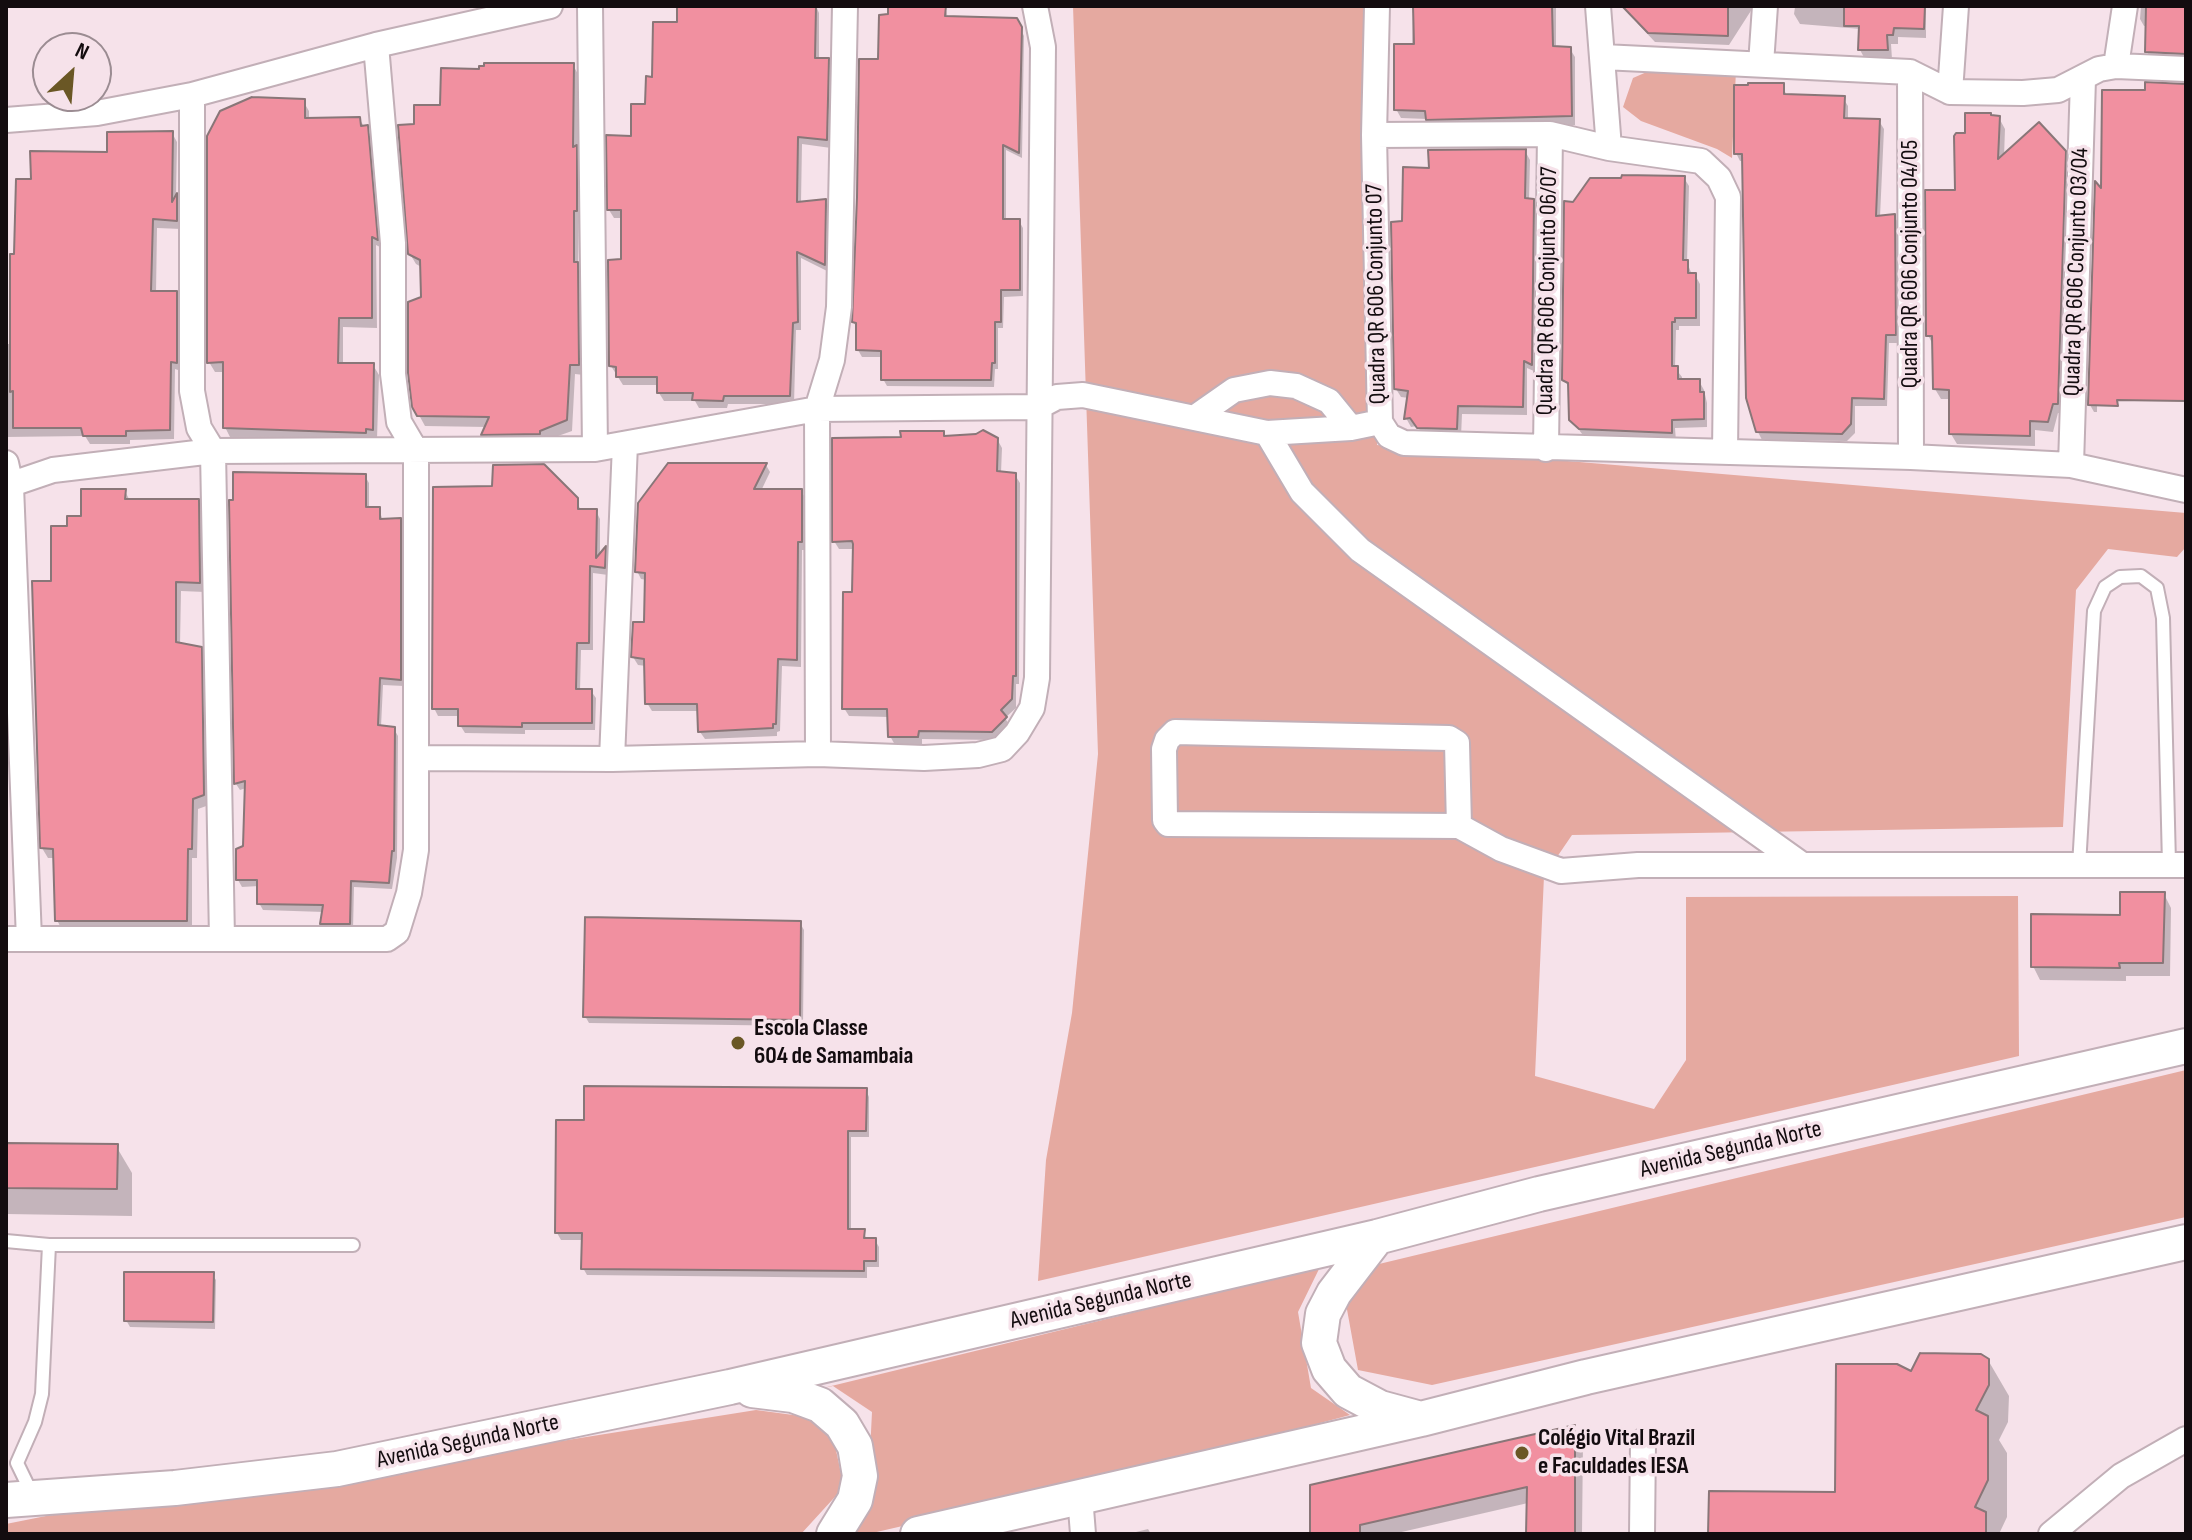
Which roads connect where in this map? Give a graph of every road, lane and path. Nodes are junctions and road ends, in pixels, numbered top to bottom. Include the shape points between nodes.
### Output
1 (550, 6) edge
2 (590, 6) edge
3 (845, 6) edge
4 (1035, 6) edge
5 (1377, 6) edge
6 (1598, 6) edge
7 (1765, 6) edge
8 (1956, 6) edge
9 (2125, 6) edge
10 (376, 45) junction
11 (1603, 57) junction
12 (1761, 64) junction
13 (2116, 66) junction
14 (2186, 69) edge
15 (1910, 72) junction
16 (2083, 79) junction
17 (1950, 92) junction
18 (192, 95) junction
19 (6, 120) edge
20 (1550, 134) junction
21 (1374, 135) junction
22 (1609, 148) junction
23 (1038, 407) junction
24 (817, 409) junction
25 (1194, 418) junction
26 (1380, 422) junction
27 (1351, 428) junction
28 (1267, 433) junction
29 (625, 444) junction
30 (595, 449) junction
31 (1546, 449) junction
32 (213, 451) junction
33 (416, 451) junction
34 (1725, 452) junction
35 (1911, 457) junction
36 (2071, 465) junction
37 (8, 478) edge
38 (2186, 490) edge
39 (818, 754) junction
40 (416, 758) junction
41 (612, 759) junction
42 (1459, 826) junction
43 (1801, 864) junction
44 (2178, 864) edge
45 (2079, 866) junction
46 (17, 939) edge
47 (222, 939) junction
48 (2186, 1046) edge
49 (1377, 1237) junction
50 (6, 1241) edge
51 (2186, 1242) edge
52 (49, 1245) junction
53 (353, 1245) dead end
54 (730, 1387) junction
55 (1421, 1419) junction
56 (2186, 1439) edge
57 (1643, 1441) dead end
58 (11, 1463) edge
59 (1080, 1496) junction
60 (20, 1500) edge
61 (834, 1534) edge
62 (918, 1534) edge
63 (1083, 1534) edge
64 (1642, 1534) edge
65 (2051, 1534) edge

1 - 10 street
2 - 30 street
3 - 24 street via 839,307 832,360
4 - 23 street via 1043,47
5 - 21 street, Quadra QR 606 Conjunto 07
6 - 11 street
7 - 12 street
8 - 17 street
9 - 13 street
10 - 18 street
10 - 33 street via 393,243 393,374 399,422
11 - 12 street
11 - 22 street
12 - 15 street
13 - 14 street
13 - 16 street
15 - 17 street
15 - 35 street, Quadra QR 606 Conjunto 04/05
16 - 17 street via 2058,90
16 - 36 street, Quadra QR 606 Conjunto 03/04
18 - 19 street via 97,113
18 - 32 street via 192,391 199,428
20 - 21 street
20 - 22 street
20 - 31 street, Quadra QR 606 Conjunto 06/07
21 - 26 street, Quadra QR 606 Conjunto 07
22 - 34 street via 1701,161 1719,178 1728,197
23 - 24 street
23 - 25 street via 1057,397 1083,395
23 - 39 street via 1037,678 1032,708 1017,733 1002,749 978,755
24 - 29 street
24 - 39 street
25 - 27 street via 1234,390 1270,383 1296,386 1329,401
25 - 28 street
26 - 27 street
26 - 31 street, Quadra QR 606 Conjunto 07 via 1389,436 1404,443
27 - 28 street
28 - 43 street via 1302,492 1360,550
29 - 30 street
29 - 41 street
30 - 33 street
31 - 34 street, Quadra QR 606 Conjunto 07
32 - 33 street
32 - 37 street
32 - 47 street
33 - 40 street
34 - 35 street, Quadra QR 606 Conjunto 07
35 - 36 street, Quadra QR 606 Conjunto 07
36 - 38 street, Quadra QR 606 Conjunto 07
37 - 46 street
39 - 41 street
40 - 41 street
40 - 47 street via 416,850 397,932 387,939
42 - 42 street via 1168,824 1164,749 1175,732 1449,738 1457,743
42 - 43 street via 1501,849 1561,871
43 - 45 street
44 - 45 street
44 - 45 lane via 2163,618 2157,588 2141,576 2120,577 2105,587 2094,611
46 - 47 street
48 - 49 main road, Avenida Segunda Norte via 1539,1194
49 - 54 main road, Avenida Segunda Norte
49 - 55 main road via 1334,1293 1323,1314 1319,1343 1329,1369 1348,1391 1380,1408
50 - 52 lane
51 - 55 main road
52 - 53 lane
52 - 58 lane via 42,1394 35,1422
54 - 60 main road, Avenida Segunda Norte via 337,1469
54 - 61 main road via 793,1395 820,1405 842,1424 855,1446 860,1476 855,1500
55 - 59 main road
56 - 65 street via 2121,1476
57 - 64 street
58 - 60 lane
59 - 62 main road
59 - 63 street

